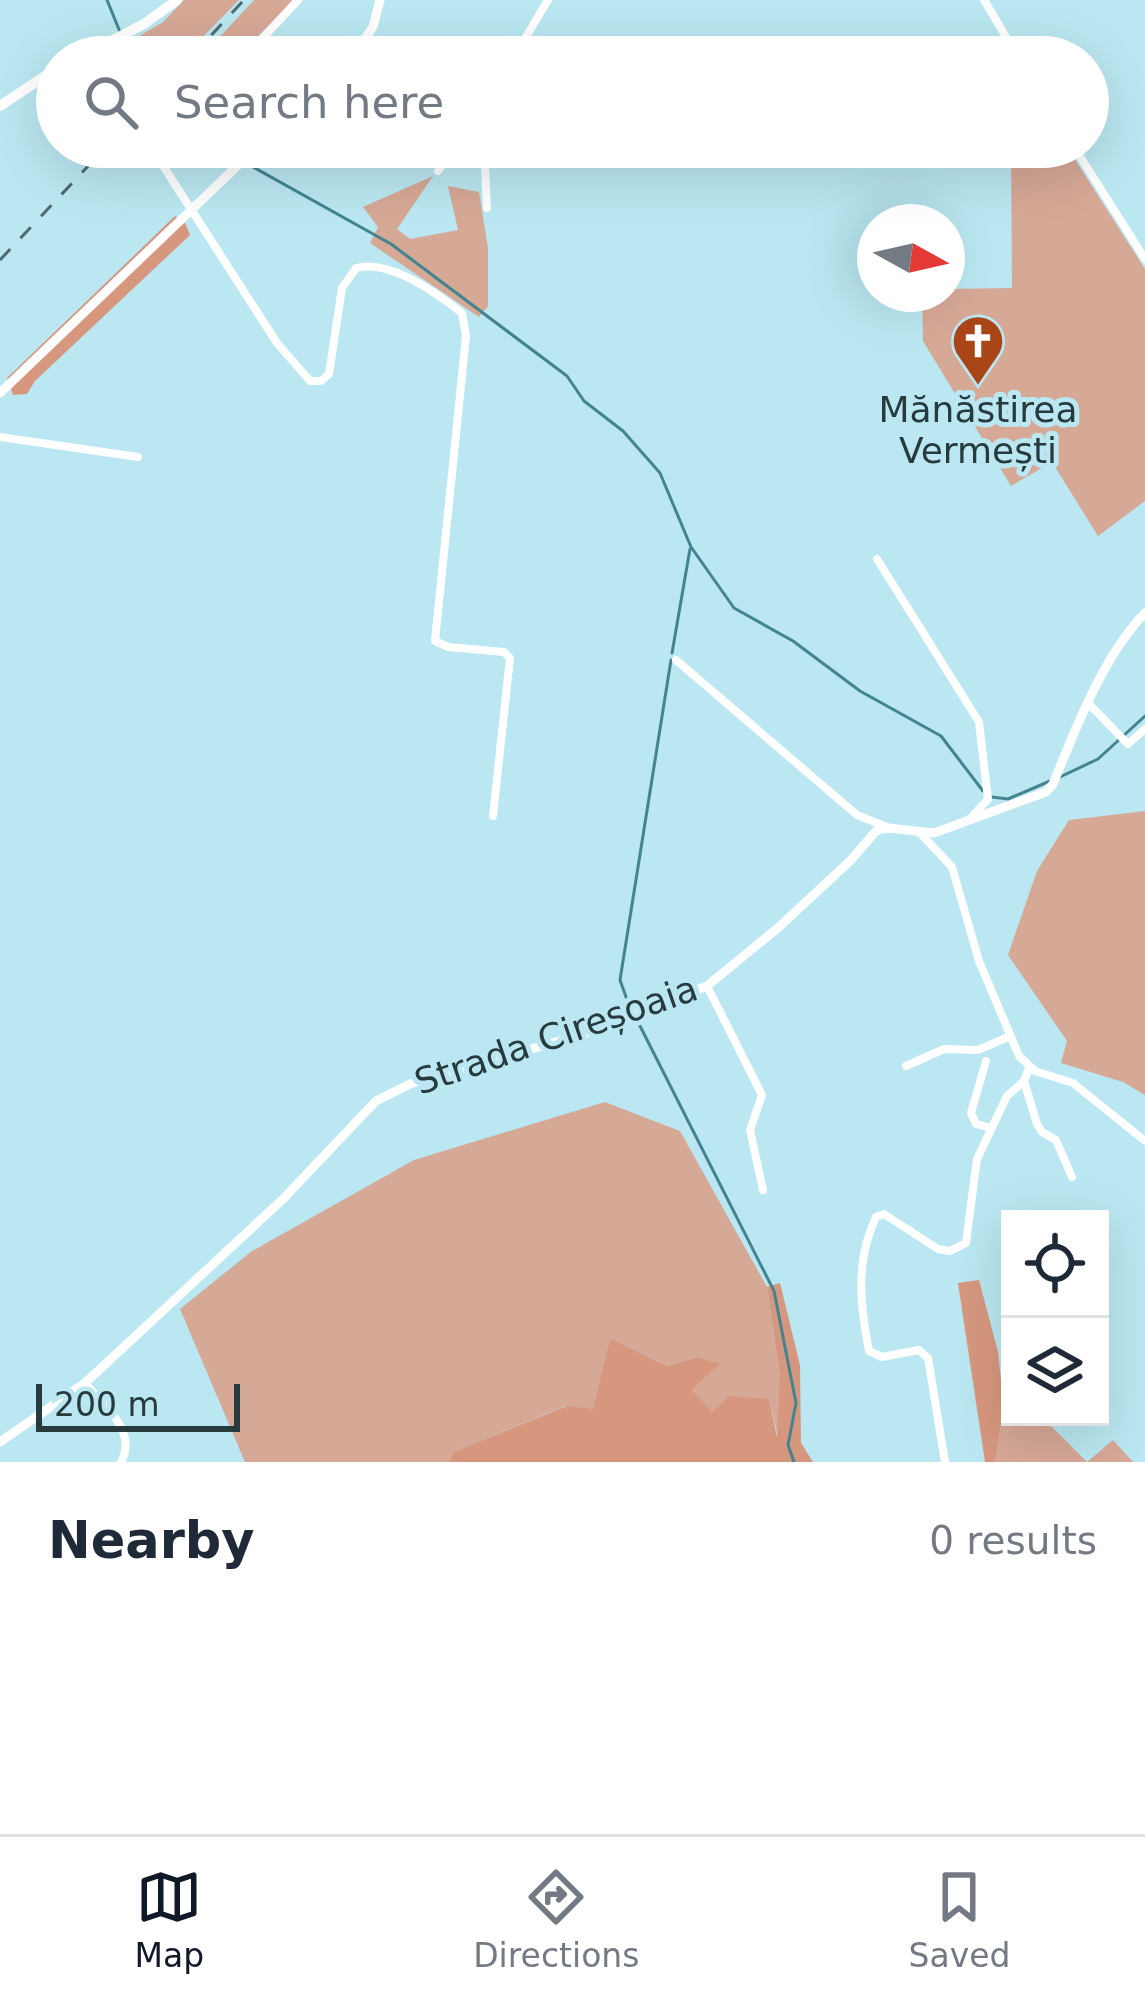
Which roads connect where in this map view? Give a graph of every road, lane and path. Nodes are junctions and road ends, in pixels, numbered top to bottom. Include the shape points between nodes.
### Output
1 (150, 0) edge
2 (177, 0) edge
3 (298, 0) edge
4 (380, 0) edge
5 (548, 0) edge
6 (984, 0) edge
7 (158, 15) junction
8 (119, 36) edge
9 (264, 36) edge
10 (367, 36) edge
11 (527, 36) edge
12 (1005, 36) edge
13 (36, 82) edge
14 (0, 106) edge
15 (165, 168) edge
16 (235, 168) edge
17 (485, 168) edge
18 (1087, 168) edge
19 (487, 208) dead end
20 (190, 210) junction
21 (1145, 259) edge
22 (1, 391) edge
23 (0, 405) edge
24 (0, 437) edge
25 (139, 457) dead end
26 (877, 559) dead end
27 (1145, 613) edge
28 (676, 660) dead end
29 (1090, 705) junction
30 (1145, 729) edge
31 (493, 816) dead end
32 (963, 825) junction
33 (888, 828) junction
34 (921, 834) junction
35 (707, 986) junction
36 (1008, 1037) junction
37 (986, 1061) dead end
38 (906, 1066) dead end
39 (1029, 1068) junction
40 (1024, 1081) junction
41 (993, 1128) junction
42 (1145, 1141) edge
43 (1072, 1177) dead end
44 (764, 1190) dead end
45 (85, 1382) junction
46 (0, 1442) edge
47 (121, 1462) edge
48 (945, 1462) edge

1 - 7 street
2 - 7 main road
3 - 9 street
4 - 10 street
5 - 11 street
6 - 12 street
7 - 8 main road
13 - 14 main road
15 - 20 street
16 - 20 street
17 - 19 street
18 - 21 street
20 - 22 street
20 - 31 street via 310,381 329,374 343,285 356,268 388,269 464,318 435,640 510,658
22 - 23 street
24 - 25 street
26 - 32 street via 979,722 988,800
27 - 29 street via 1123,636
28 - 33 street via 857,815
29 - 30 street via 1123,738
29 - 32 street via 1046,793
32 - 34 street
33 - 34 street
33 - 35 street, Strada Cireșoaia
34 - 36 street via 952,867
35 - 44 street via 762,1095 750,1130
35 - 45 street, Strada Cireșoaia via 376,1101
36 - 38 street
36 - 39 street
37 - 41 street via 971,1113 976,1124
39 - 40 street
39 - 42 street via 1073,1083
40 - 41 street
40 - 43 street via 1037,1124 1056,1140
41 - 48 street via 977,1159 967,1243 938,1249 884,1214 876,1217 860,1268 869,1351 882,1357 919,1350 928,1358
45 - 46 street, Strada Cireșoaia
45 - 47 street via 124,1431

